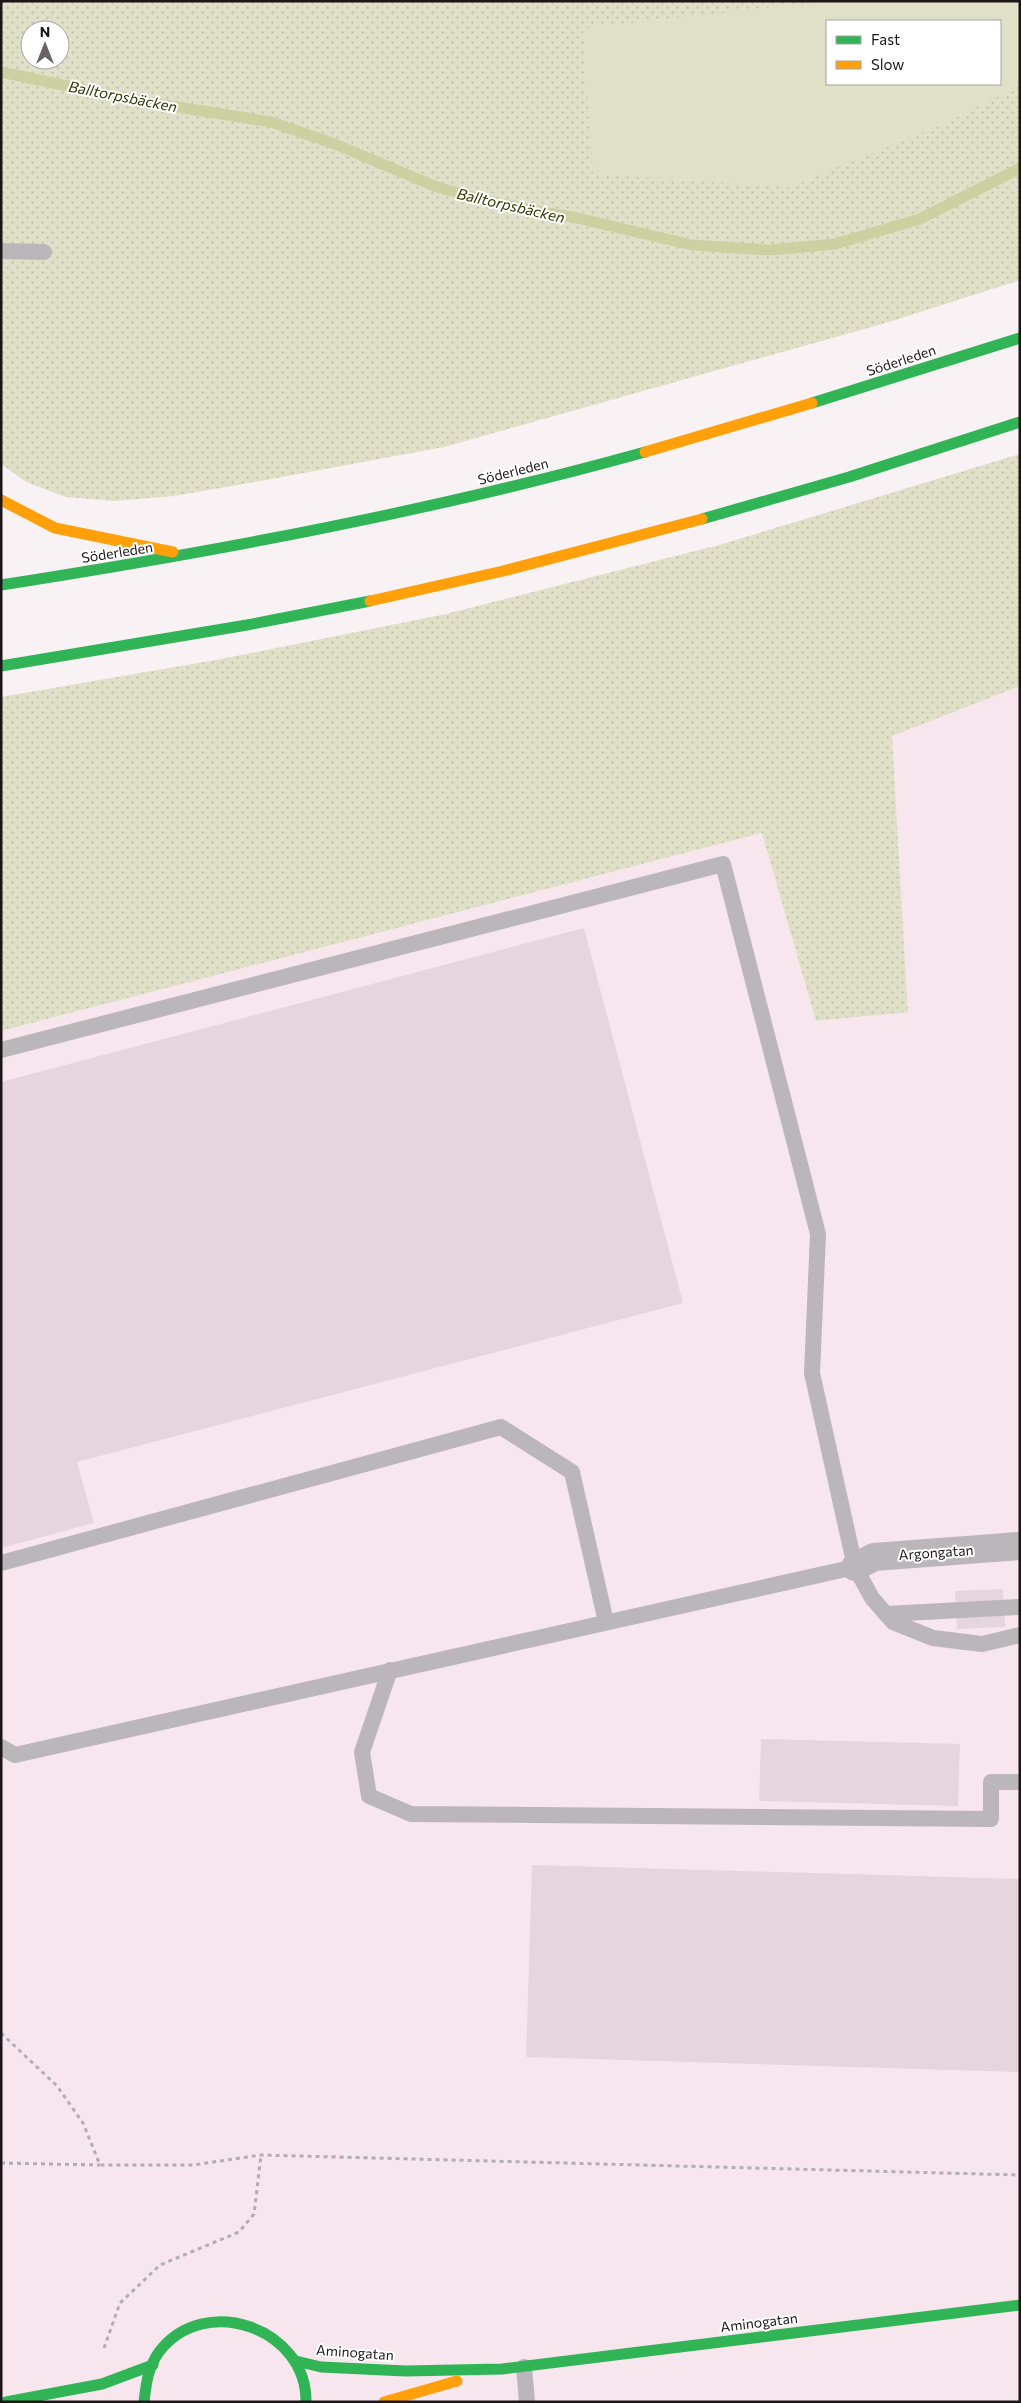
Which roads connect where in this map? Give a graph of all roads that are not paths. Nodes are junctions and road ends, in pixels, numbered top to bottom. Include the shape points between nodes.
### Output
1 (1, 251) edge
2 (44, 252) dead end
3 (1020, 338) edge
4 (1020, 422) edge
5 (1, 500) edge
6 (192, 556) junction
7 (1, 585) edge
8 (1, 666) edge
9 (1, 1050) edge
10 (1020, 1546) edge
11 (1, 1563) edge
12 (855, 1567) junction
13 (1020, 1607) edge
14 (886, 1614) junction
15 (606, 1622) junction
16 (1020, 1635) edge
17 (390, 1670) junction
18 (1, 1747) edge
19 (1020, 1782) edge
20 (1020, 2305) edge
21 (296, 2361) junction
22 (153, 2365) junction
23 (524, 2367) junction
24 (502, 2369) junction
25 (6, 2402) edge
26 (144, 2402) edge
27 (306, 2402) edge
28 (384, 2402) edge
29 (527, 2402) edge

1 - 2 lane
3 - 6 main road, Söderleden via 821,402 532,482
4 - 8 main road via 784,497 583,552 326,610
5 - 6 main road via 55,528
6 - 7 main road, Söderleden
9 - 12 lane via 723,864 818,1234 812,1373
10 - 12 street, Argongatan via 874,1556
11 - 15 lane via 501,1427 572,1472
12 - 14 lane via 872,1598
12 - 15 lane
13 - 14 lane
14 - 16 lane via 893,1622 933,1638 982,1644
15 - 17 lane
17 - 18 lane via 15,1755
17 - 19 lane via 362,1752 369,1796 411,1814 991,1820 991,1782
20 - 23 main road, Aminogatan
21 - 22 main road, Aminogatan via 269,2333 252,2324 233,2320 195,2326 178,2335
21 - 24 main road, Aminogatan via 321,2367 406,2371
21 - 27 main road, Aminogatan via 303,2378
22 - 25 main road via 102,2384
22 - 26 main road, Aminogatan via 146,2381
23 - 24 main road, Aminogatan
23 - 29 lane
24 - 28 main road, Aminogatan

